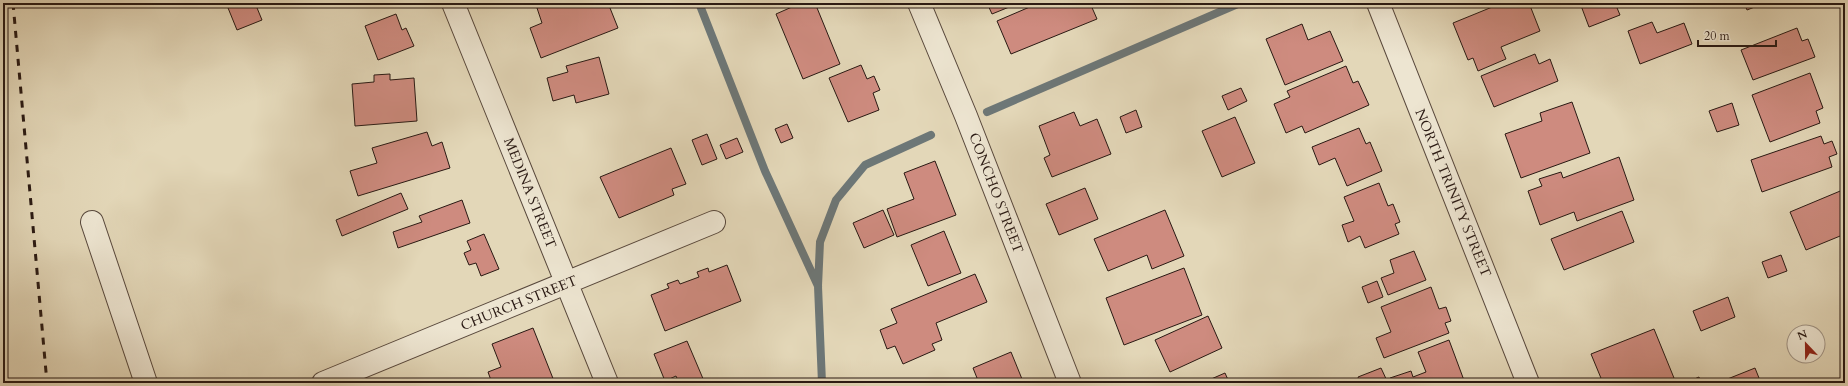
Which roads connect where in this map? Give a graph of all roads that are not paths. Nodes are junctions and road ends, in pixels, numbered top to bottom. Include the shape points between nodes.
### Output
1 (453, 3) edge
2 (919, 3) edge
3 (1378, 3) edge
4 (92, 222) dead end
5 (714, 222) dead end
6 (566, 283) junction
7 (146, 383) edge
8 (323, 383) edge
9 (607, 383) edge
10 (1070, 383) edge
11 (1528, 383) edge

1 - 6 street, MEDINA STREET
2 - 10 street, CONCHO STREET
3 - 11 street, NORTH TRINITY STREET
4 - 7 street
5 - 6 street, CHURCH STREET
6 - 8 street, CHURCH STREET
6 - 9 street, MEDINA STREET

